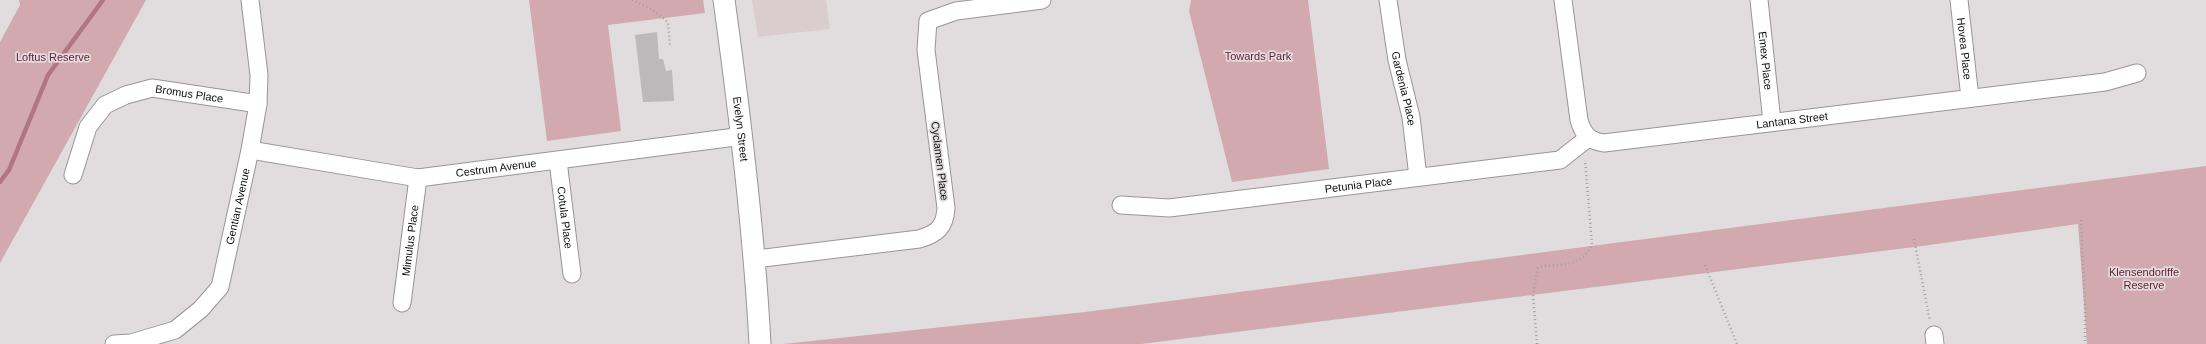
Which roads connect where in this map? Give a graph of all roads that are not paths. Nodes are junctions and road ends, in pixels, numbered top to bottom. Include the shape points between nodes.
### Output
1 (250, 0) edge
2 (724, 0) edge
3 (1042, 0) edge
4 (1388, 0) edge
5 (1564, 0) edge
6 (1759, 0) edge
7 (1959, 0) edge
8 (2137, 72) dead end
9 (1970, 98) junction
10 (258, 104) junction
11 (1772, 122) junction
12 (743, 136) junction
13 (1584, 141) junction
14 (250, 150) junction
15 (558, 161) junction
16 (73, 175) dead end
17 (1418, 177) junction
18 (418, 178) junction
19 (1121, 205) dead end
20 (756, 258) junction
21 (572, 274) dead end
22 (402, 303) dead end
23 (114, 344) edge
24 (760, 344) edge
25 (772, 344) edge

1 - 10 street, Gentian Avenue via 259,75
2 - 12 street, Evelyn Street
3 - 20 street, Cyclamen Place via 956,11 928,21 926,50 946,208 942,228 932,235 919,239
4 - 17 street, Gardenia Place via 1396,60 1411,117
5 - 13 street via 1579,120
6 - 11 street, Emex Place
7 - 9 street, Hovea Place
8 - 9 street, Lantana Street via 2105,82
9 - 11 street, Lantana Street
10 - 14 street, Gentian Avenue
10 - 16 street, Bromus Place via 152,88 126,95 105,105 88,127
11 - 13 street, Lantana Street via 1604,143
12 - 15 street, Cestrum Avenue
12 - 20 street, Evelyn Street
13 - 17 street, Petunia Place via 1560,160
14 - 18 street, Cestrum Avenue
14 - 23 street, Gentian Avenue via 220,287 201,309 175,330 131,343
15 - 18 street, Cestrum Avenue
15 - 21 street, Cotula Place
17 - 19 street, Petunia Place via 1169,208
18 - 22 street, Mimulus Place
20 - 24 street, Evelyn Street
20 - 25 street, Evelyn Street

